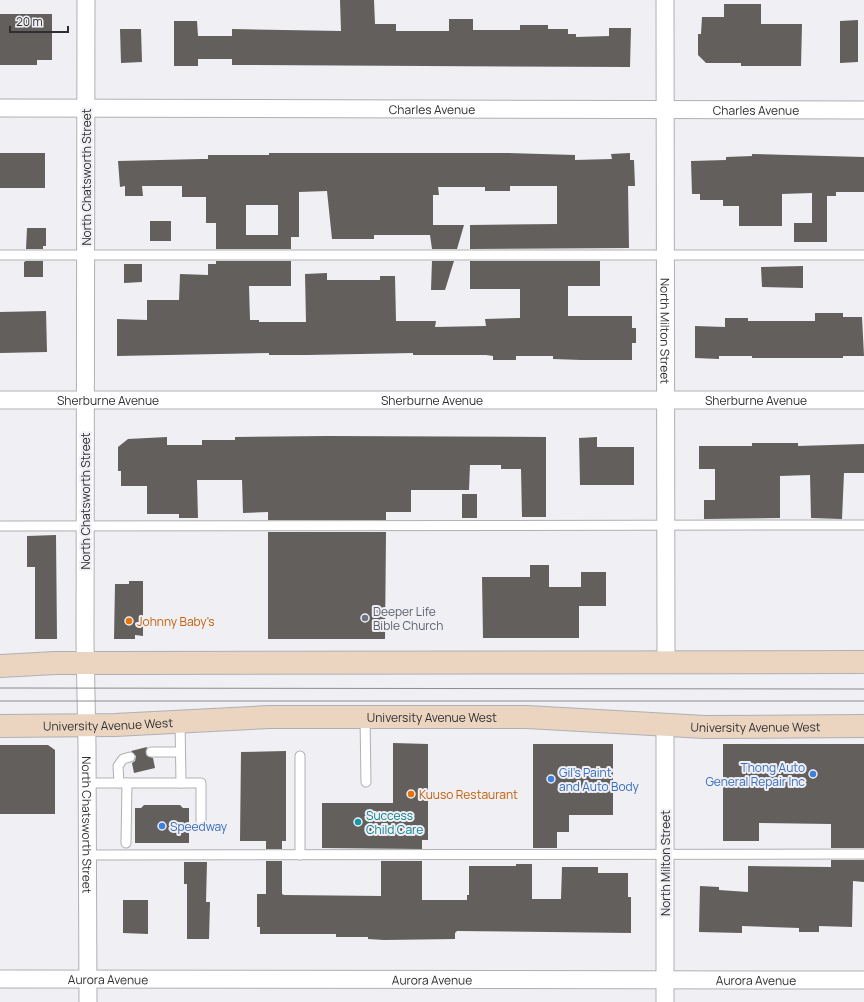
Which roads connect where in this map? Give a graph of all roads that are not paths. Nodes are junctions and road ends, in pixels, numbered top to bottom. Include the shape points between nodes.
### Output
1 (86, 0) edge
2 (665, 0) edge
3 (0, 108) edge
4 (86, 108) junction
5 (664, 109) junction
6 (864, 110) edge
7 (0, 255) edge
8 (86, 255) junction
9 (664, 255) junction
10 (864, 255) edge
11 (666, 399) junction
12 (0, 400) edge
13 (84, 400) junction
14 (864, 400) edge
15 (665, 525) junction
16 (864, 525) edge
17 (0, 526) edge
18 (85, 527) junction
19 (666, 662) junction
20 (864, 662) edge
21 (85, 663) junction
22 (0, 666) edge
23 (365, 717) junction
24 (180, 721) junction
25 (86, 725) junction
26 (665, 725) junction
27 (0, 726) edge
28 (864, 726) edge
29 (151, 752) dead end
30 (180, 752) junction
31 (300, 756) dead end
32 (130, 757) dead end
33 (366, 782) dead end
34 (87, 783) junction
35 (123, 783) junction
36 (181, 783) junction
37 (201, 821) dead end
38 (126, 843) dead end
39 (666, 854) junction
40 (864, 854) edge
41 (87, 855) junction
42 (300, 855) junction
43 (0, 979) edge
44 (87, 979) junction
45 (665, 979) junction
46 (864, 980) edge
47 (88, 1002) edge
48 (665, 1002) edge

1 - 4 street, North Chatsworth Street
2 - 5 street, North Milton Street
3 - 4 street, Charles Avenue
4 - 5 street, Charles Avenue
4 - 8 street, North Chatsworth Street
5 - 6 street, Charles Avenue
5 - 9 street, North Milton Street
7 - 8 lane
8 - 9 lane
8 - 13 street, North Chatsworth Street
9 - 10 lane
9 - 11 street, North Milton Street
11 - 13 street, Sherburne Avenue
11 - 14 street, Sherburne Avenue
11 - 15 street, North Milton Street
12 - 13 street, Sherburne Avenue
13 - 18 street, North Chatsworth Street
15 - 16 lane
15 - 18 lane
15 - 19 street, North Milton Street
17 - 18 lane
18 - 21 street, North Chatsworth Street
19 - 20 main road
19 - 21 main road
21 - 22 main road
21 - 25 street, North Chatsworth Street
23 - 24 main road, University Avenue West via 242,717
23 - 26 main road, University Avenue West via 527,717
23 - 33 lane
24 - 25 main road, University Avenue West
24 - 30 lane
25 - 27 main road, University Avenue West
25 - 34 street, North Chatsworth Street
26 - 28 main road, University Avenue West
26 - 39 street, North Milton Street
29 - 30 lane
30 - 36 lane
31 - 42 lane
32 - 35 lane via 123,759 118,766
34 - 35 lane
34 - 41 street, North Chatsworth Street
35 - 36 lane
35 - 38 lane
36 - 37 lane via 201,783
39 - 40 lane
39 - 42 lane
39 - 45 street, North Milton Street
41 - 42 lane
41 - 44 street, North Chatsworth Street
43 - 44 street, Aurora Avenue
44 - 45 street, Aurora Avenue
44 - 47 street, North Chatsworth Street
45 - 46 street, Aurora Avenue
45 - 48 street, North Milton Street

